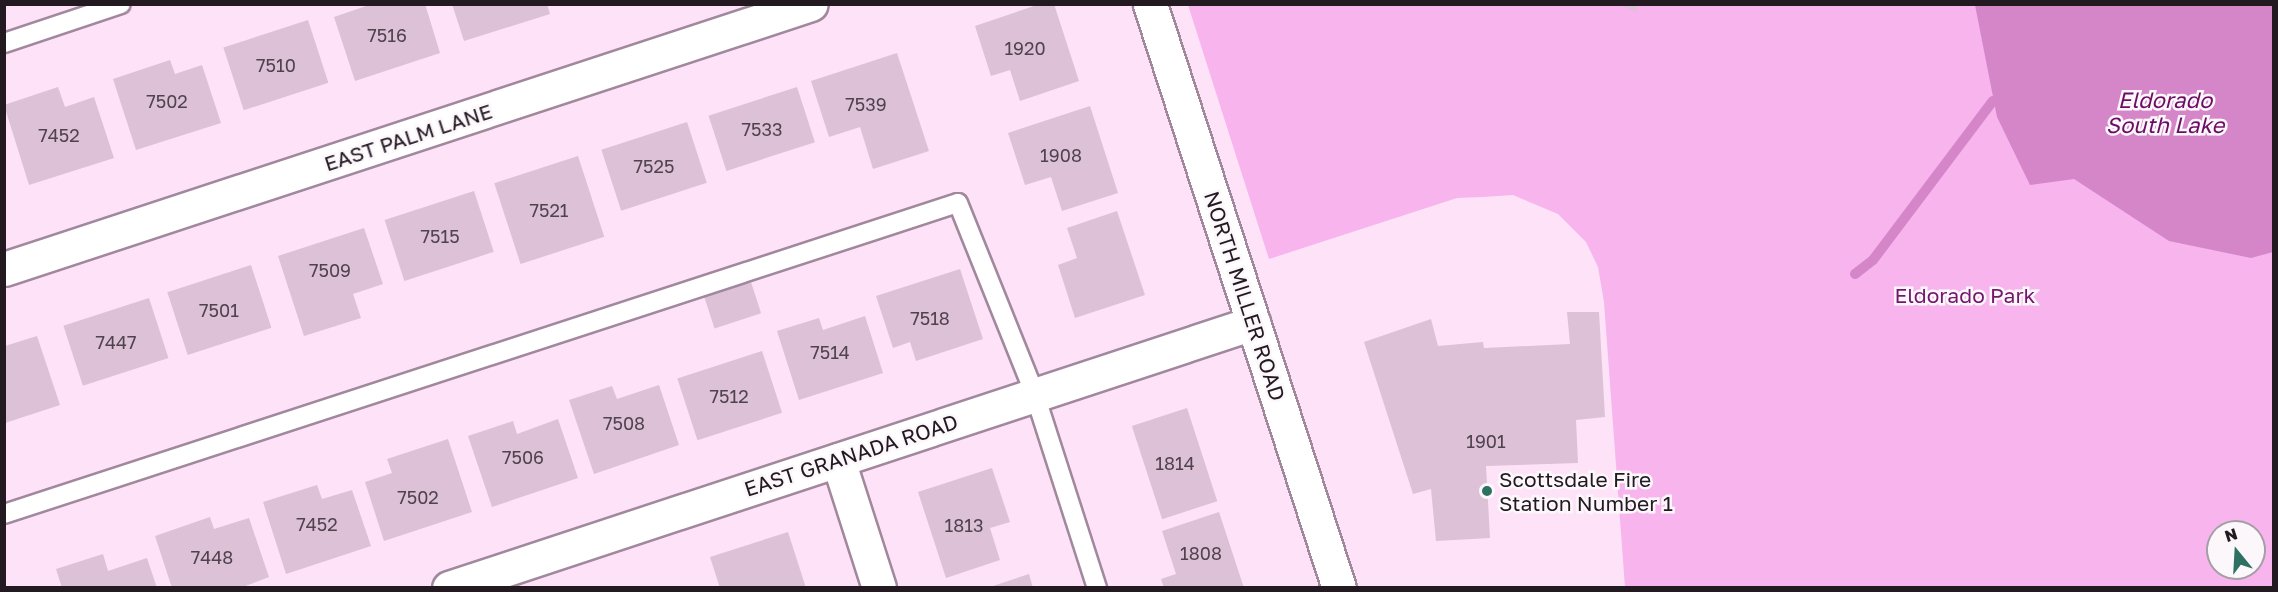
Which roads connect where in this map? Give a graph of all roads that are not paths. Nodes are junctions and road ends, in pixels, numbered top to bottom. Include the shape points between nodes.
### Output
1 (121, 4) edge
2 (812, 4) edge
3 (1150, 4) edge
4 (4, 43) edge
5 (4, 269) edge
6 (1253, 323) junction
7 (1035, 395) junction
8 (838, 460) junction
9 (4, 514) edge
10 (449, 588) edge
11 (879, 588) edge
12 (1098, 588) edge
13 (1339, 588) edge

1 - 4 lane
2 - 5 street, EAST PALM LANE
3 - 6 street, NORTH MILLER ROAD
6 - 7 street, EAST GRANADA ROAD
6 - 13 street, NORTH MILLER ROAD
7 - 8 street, EAST GRANADA ROAD
7 - 9 lane via 958,203
7 - 12 lane
8 - 10 street, EAST GRANADA ROAD
8 - 11 street

